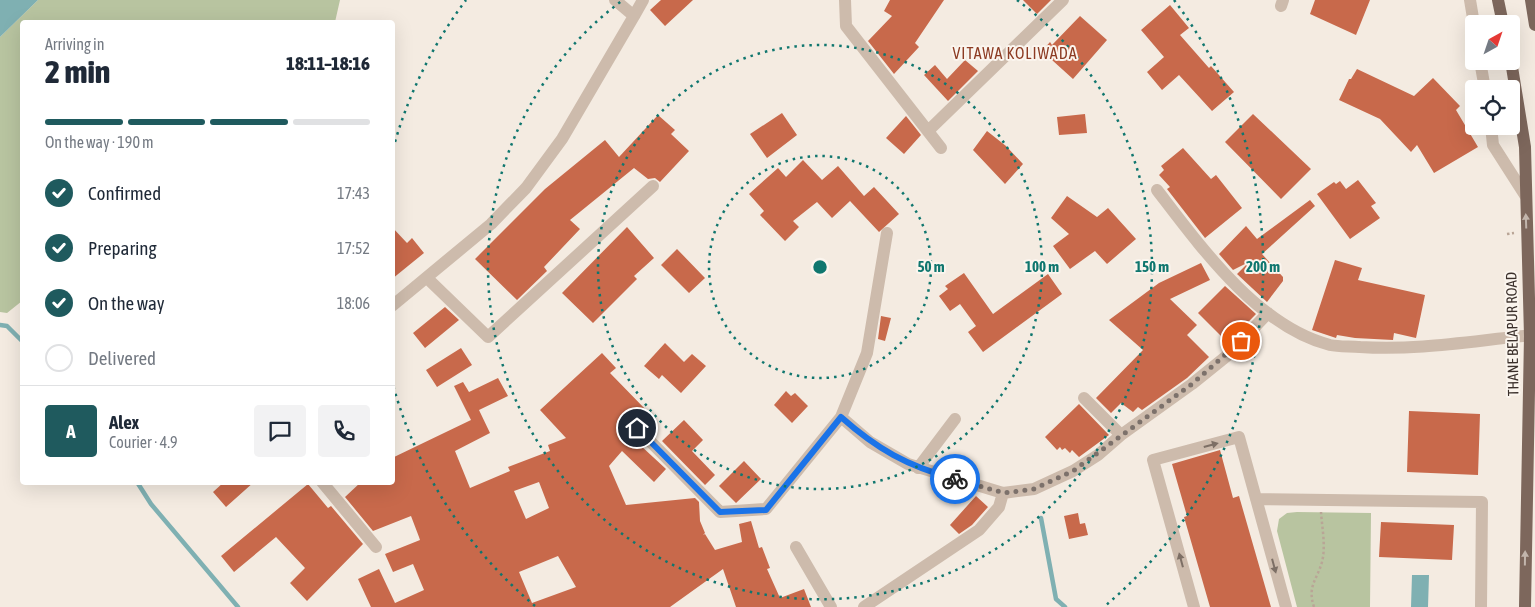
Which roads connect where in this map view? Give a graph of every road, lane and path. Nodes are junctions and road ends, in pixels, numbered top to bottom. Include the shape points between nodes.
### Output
1 (615, 0) edge
2 (643, 0) edge
3 (845, 0) edge
4 (1062, 0) edge
5 (1470, 0) edge
6 (1498, 0) edge
7 (1531, 0) edge
8 (1472, 15) edge
9 (1501, 15) edge
10 (634, 16) junction
11 (1535, 25) edge
12 (1512, 70) edge
13 (928, 131) junction
14 (1492, 135) edge
15 (941, 148) dead end
16 (652, 186) dead end
17 (1157, 190) dead end
18 (1525, 195) junction
19 (887, 233) dead end
20 (426, 278) junction
21 (395, 304) edge
22 (1268, 313) junction
23 (1532, 336) edge
24 (1084, 398) dead end
25 (841, 417) junction
26 (955, 419) dead end
27 (637, 428) dead end
28 (1121, 435) junction
29 (918, 468) junction
30 (324, 485) edge
31 (1004, 493) junction
32 (1256, 499) junction
33 (1321, 500) junction
34 (376, 547) dead end
35 (796, 547) dead end
36 (831, 607) edge
37 (864, 607) edge
38 (1194, 607) edge
39 (1286, 607) edge
40 (1314, 607) edge
41 (1481, 607) edge
42 (1524, 607) edge

1 - 10 street
2 - 10 street
3 - 13 street via 846,26
4 - 13 street
5 - 8 street
6 - 9 main road
7 - 11 main road
10 - 20 street via 550,158 491,224
12 - 18 main road, THANE BELAPUR ROAD via 1525,147
13 - 15 street
14 - 18 street via 1493,145
16 - 20 street via 488,337
17 - 22 street via 1213,261
23 -> 18 main road, THANE BELAPUR ROAD
19 - 25 street via 867,353
20 - 21 street
22 - 23 street via 1297,333 1331,345 1394,349
22 - 28 street via 1214,366
42 -> 23 main road, THANE BELAPUR ROAD
24 - 28 street
25 - 27 street via 766,510 720,512
25 - 29 street via 870,442
26 - 29 street
28 - 31 street via 1073,471 1034,489
29 - 31 street
30 - 34 street
31 - 37 street via 999,507 979,530
32 - 33 street
38 -> 32 street via 1154,460 1239,438
32 -> 39 street
33 - 40 path via 1322,563 1314,578 1311,599
33 - 41 street via 1482,502
35 - 36 street

